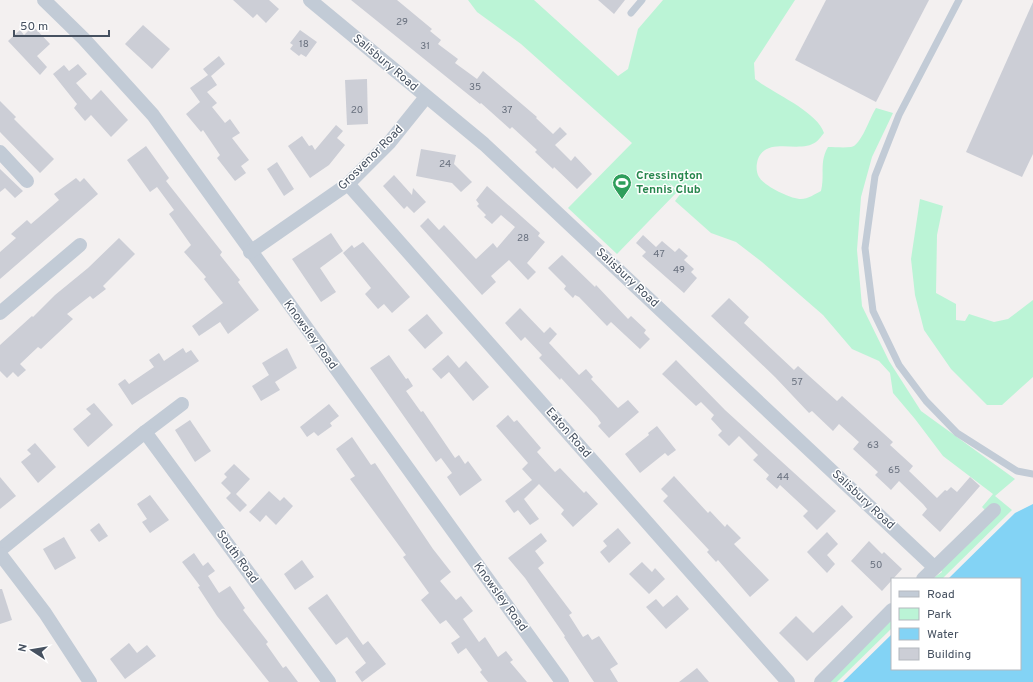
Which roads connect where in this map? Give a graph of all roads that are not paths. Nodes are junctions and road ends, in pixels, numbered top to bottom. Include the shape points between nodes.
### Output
1 (44, 0) edge
2 (310, 0) edge
3 (642, 0) edge
4 (959, 0) edge
5 (631, 13) dead end
6 (426, 97) junction
7 (0, 152) edge
8 (27, 181) dead end
9 (348, 184) junction
10 (80, 245) dead end
11 (250, 252) junction
12 (0, 313) edge
13 (182, 404) dead end
14 (145, 432) junction
15 (1033, 474) edge
16 (994, 510) dead end
17 (0, 550) edge
18 (0, 554) edge
19 (934, 568) junction
20 (924, 578) edge
21 (891, 611) edge
22 (90, 682) edge
23 (329, 682) edge
24 (562, 682) edge
25 (788, 682) edge
26 (821, 682) edge

1 - 11 street, Knowsley Road via 84,39 153,115
2 - 6 street, Salisbury Road
3 - 5 lane
4 - 15 lane via 899,115 875,176 865,248 873,311 899,365 926,401 957,433 1017,471
6 - 9 street, Grosvenor Road via 389,143
6 - 19 street, Salisbury Road via 484,144
7 - 8 street
9 - 11 street, Grosvenor Road
9 - 25 street, Eaton Road
10 - 12 street
11 - 24 street, Knowsley Road
13 - 14 street
14 - 17 street
14 - 23 street, South Road
16 - 19 street
18 - 22 street via 45,613
19 - 20 street
21 - 26 street

